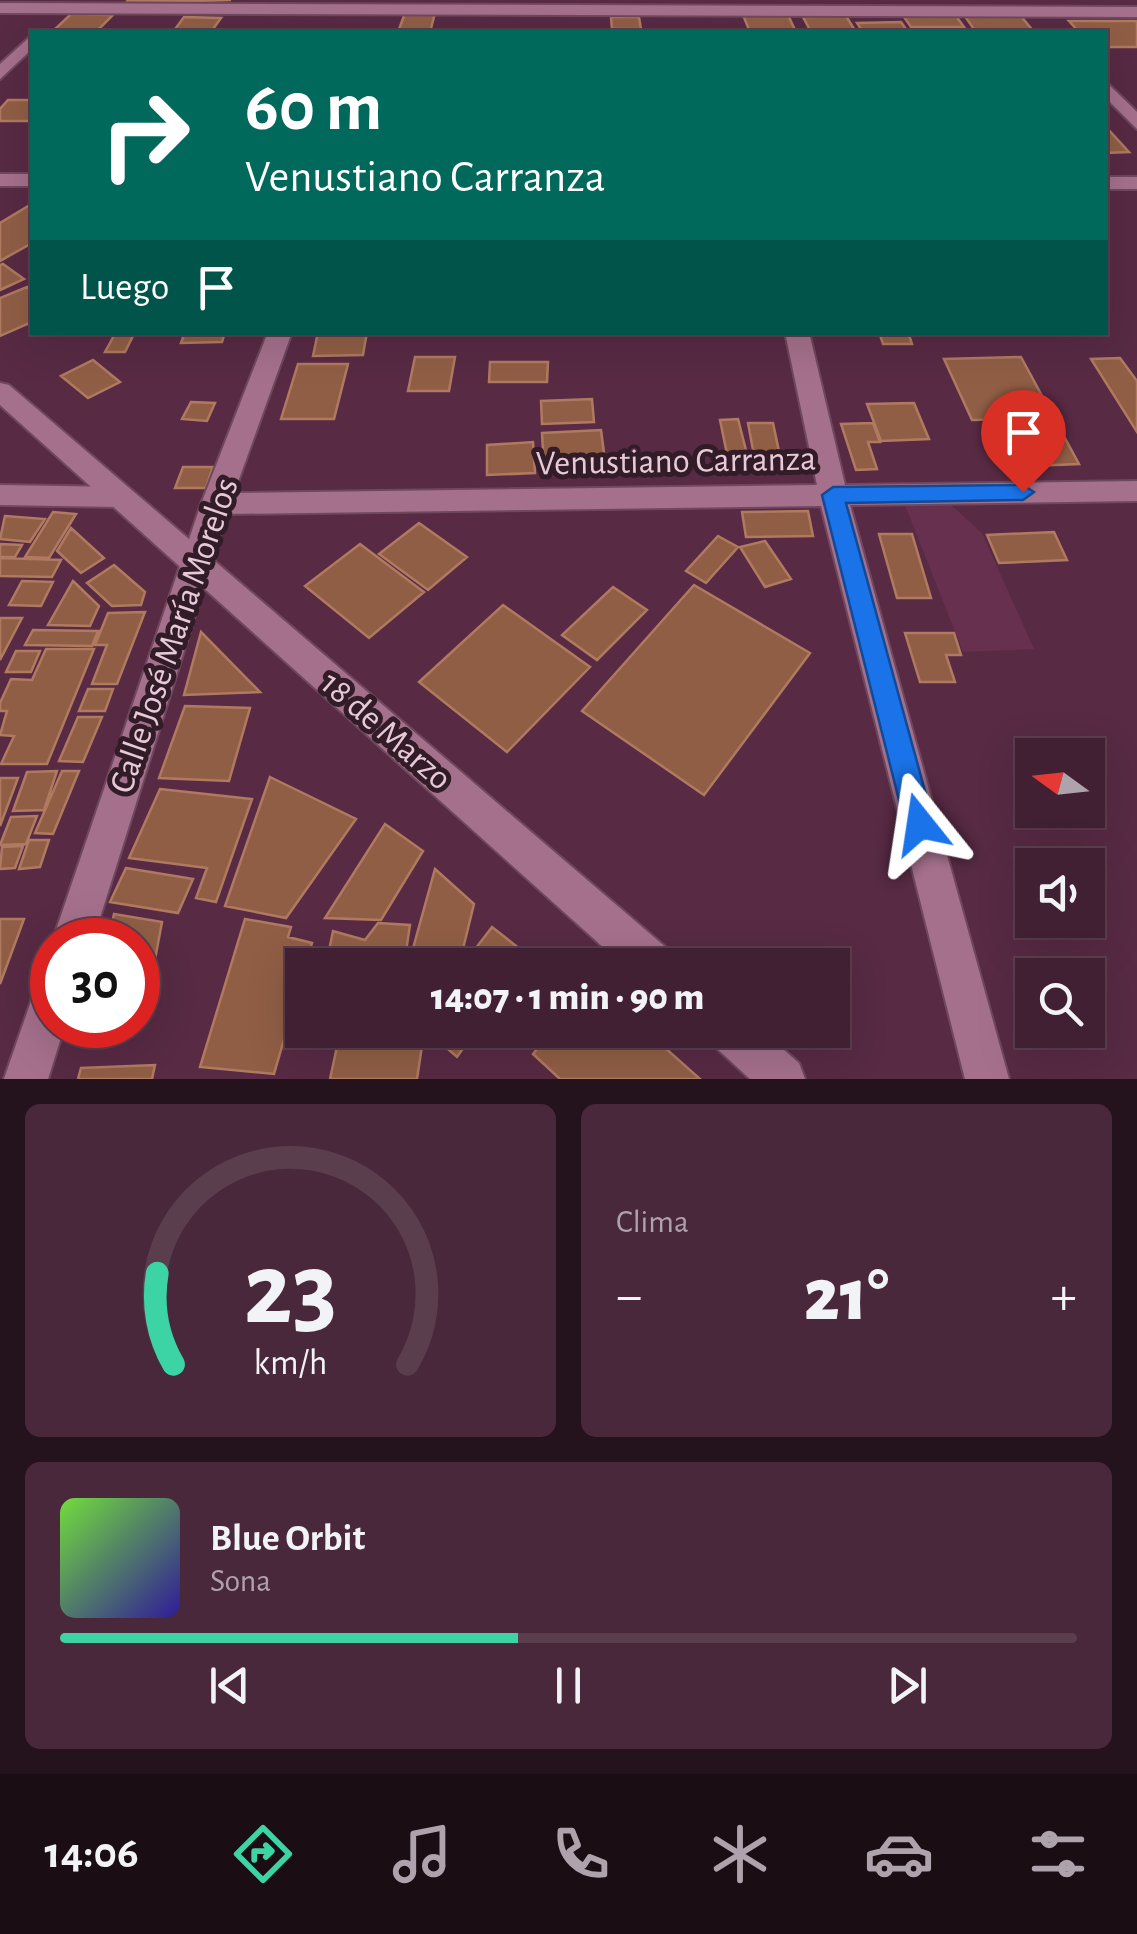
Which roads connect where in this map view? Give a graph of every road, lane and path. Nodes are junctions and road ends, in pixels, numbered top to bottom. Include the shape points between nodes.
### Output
1 (67, 4) edge
2 (392, 4) edge
3 (730, 4) edge
4 (1036, 6) edge
5 (0, 8) edge
6 (1137, 12) edge
7 (42, 30) edge
8 (383, 30) edge
9 (735, 30) edge
10 (1057, 30) edge
11 (30, 42) edge
12 (0, 74) edge
13 (1108, 89) edge
14 (1137, 122) edge
15 (0, 180) edge
16 (30, 180) edge
17 (1108, 182) edge
18 (1137, 183) edge
19 (279, 335) edge
20 (797, 335) edge
21 (0, 391) edge
22 (1137, 491) edge
23 (833, 495) junction
24 (0, 496) edge
25 (119, 497) junction
26 (216, 504) junction
27 (196, 563) junction
28 (79, 918) edge
29 (635, 948) edge
30 (36, 1048) edge
31 (748, 1048) edge
32 (26, 1079) edge
33 (783, 1079) edge
34 (987, 1079) edge

1 - 2 street
1 - 5 street
1 - 7 street
2 - 3 street
2 - 8 street
3 - 4 street
3 - 9 street
4 - 6 street
4 - 10 street
11 - 12 street
13 - 14 street
15 - 16 street
17 - 18 street
19 - 26 street, Calle José María Morelos
20 - 23 street
21 - 25 street, 18 de Marzo
22 - 23 street, Venustiano Carranza
23 - 26 street, Venustiano Carranza
23 - 34 street
24 - 25 street
25 - 27 street, 18 de Marzo
26 - 27 street, Calle José María Morelos
27 - 28 street, Calle José María Morelos
27 - 29 street, 18 de Marzo
30 - 32 street
31 - 33 street

